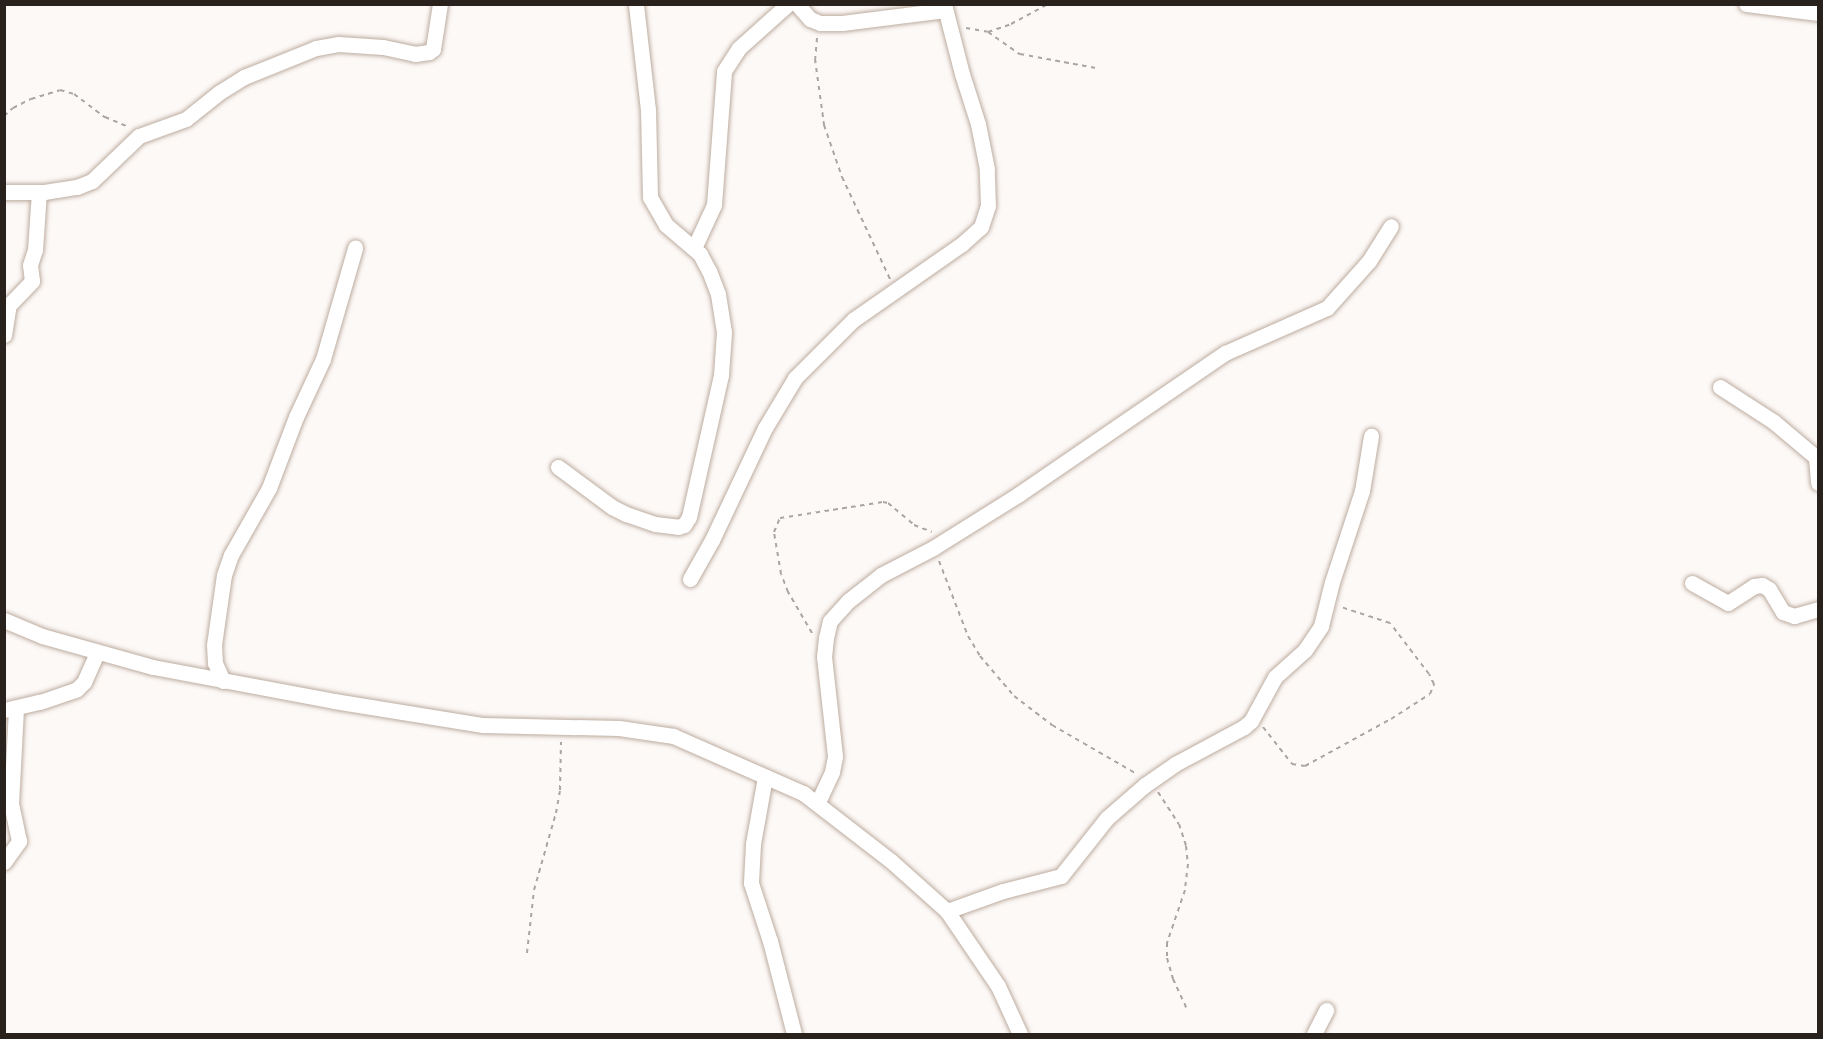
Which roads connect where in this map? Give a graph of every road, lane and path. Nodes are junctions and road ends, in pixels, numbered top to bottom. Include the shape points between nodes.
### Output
1 (440, 4) edge
2 (636, 4) edge
3 (788, 4) edge
4 (797, 4) edge
5 (1048, 4) edge
6 (1746, 4) edge
7 (946, 12) edge
8 (1818, 13) edge
9 (820, 23) junction
10 (988, 32) junction
11 (1096, 68) dead end
12 (4, 116) edge
13 (146, 133) junction
14 (4, 192) edge
15 (39, 192) junction
16 (1391, 226) dead end
17 (355, 248) dead end
18 (694, 248) junction
19 (895, 289) junction
20 (4, 335) edge
21 (1720, 387) dead end
22 (1371, 436) dead end
23 (1817, 458) edge
24 (558, 467) dead end
25 (1818, 483) edge
26 (953, 535) junction
27 (933, 548) junction
28 (690, 579) dead end
29 (1692, 583) dead end
30 (1328, 601) junction
31 (1818, 609) edge
32 (4, 620) edge
33 (825, 652) junction
34 (97, 653) junction
35 (223, 681) junction
36 (10, 709) edge
37 (1251, 720) junction
38 (560, 727) junction
39 (765, 777) junction
40 (1149, 782) junction
41 (818, 802) junction
42 (4, 862) edge
43 (947, 911) junction
44 (527, 953) dead end
45 (1326, 1010) dead end
46 (1188, 1011) dead end
47 (794, 1035) edge
48 (1020, 1035) edge
49 (1314, 1035) edge

1 - 13 street via 429,52 416,54 338,44 316,48 244,77 186,119
2 - 18 street via 648,110 650,197 666,225
3 - 18 street via 739,48 724,71 714,205
4 - 9 street via 810,19
5 - 10 path
6 - 8 street
7 - 9 street
7 - 10 path
7 - 19 street via 978,124 987,169 988,206 981,226 962,244
9 - 19 path via 815,59 824,125 842,177
10 - 11 path via 1020,54
12 - 13 path via 31,99 60,90 74,94 105,117
13 - 15 street via 131,141 92,181
14 - 15 street
15 - 20 street via 35,250 30,265 32,281 9,305
16 - 26 street via 1369,261 1327,308 1225,353 1074,458
17 - 35 street via 323,359 269,488 224,575 214,645 215,663
18 - 24 street via 718,294 724,332 721,375 689,517 678,527 641,520 612,507
19 - 28 street via 853,320 795,378 765,428
21 - 23 street via 1774,422
22 - 30 street via 1362,491
23 - 25 street
26 - 27 street
26 - 33 path via 914,525 883,502 780,518 774,532 781,574
27 - 33 street via 881,575 848,601 830,621
27 - 40 path via 968,636 1014,696 1059,729
29 - 31 street via 1728,603 1761,585 1769,589 1783,612 1794,616
30 - 37 street via 1314,638 1275,677
30 - 37 path via 1389,624 1429,674 1434,684 1430,694 1305,766 1292,764 1270,734
32 - 34 street
33 - 41 street via 836,756
34 - 35 street
34 - 36 street via 77,689
35 - 38 street via 483,725
36 - 42 street via 11,804 19,841
37 - 40 street
38 - 39 street via 619,728 673,736
38 - 44 path via 560,790 534,890
39 - 41 street
39 - 47 street via 753,844 751,884
40 - 43 street via 1107,818 1061,876
40 - 46 path via 1179,824 1186,846 1185,890 1167,943 1167,958
41 - 43 street
43 - 48 street via 998,986
45 - 49 street

